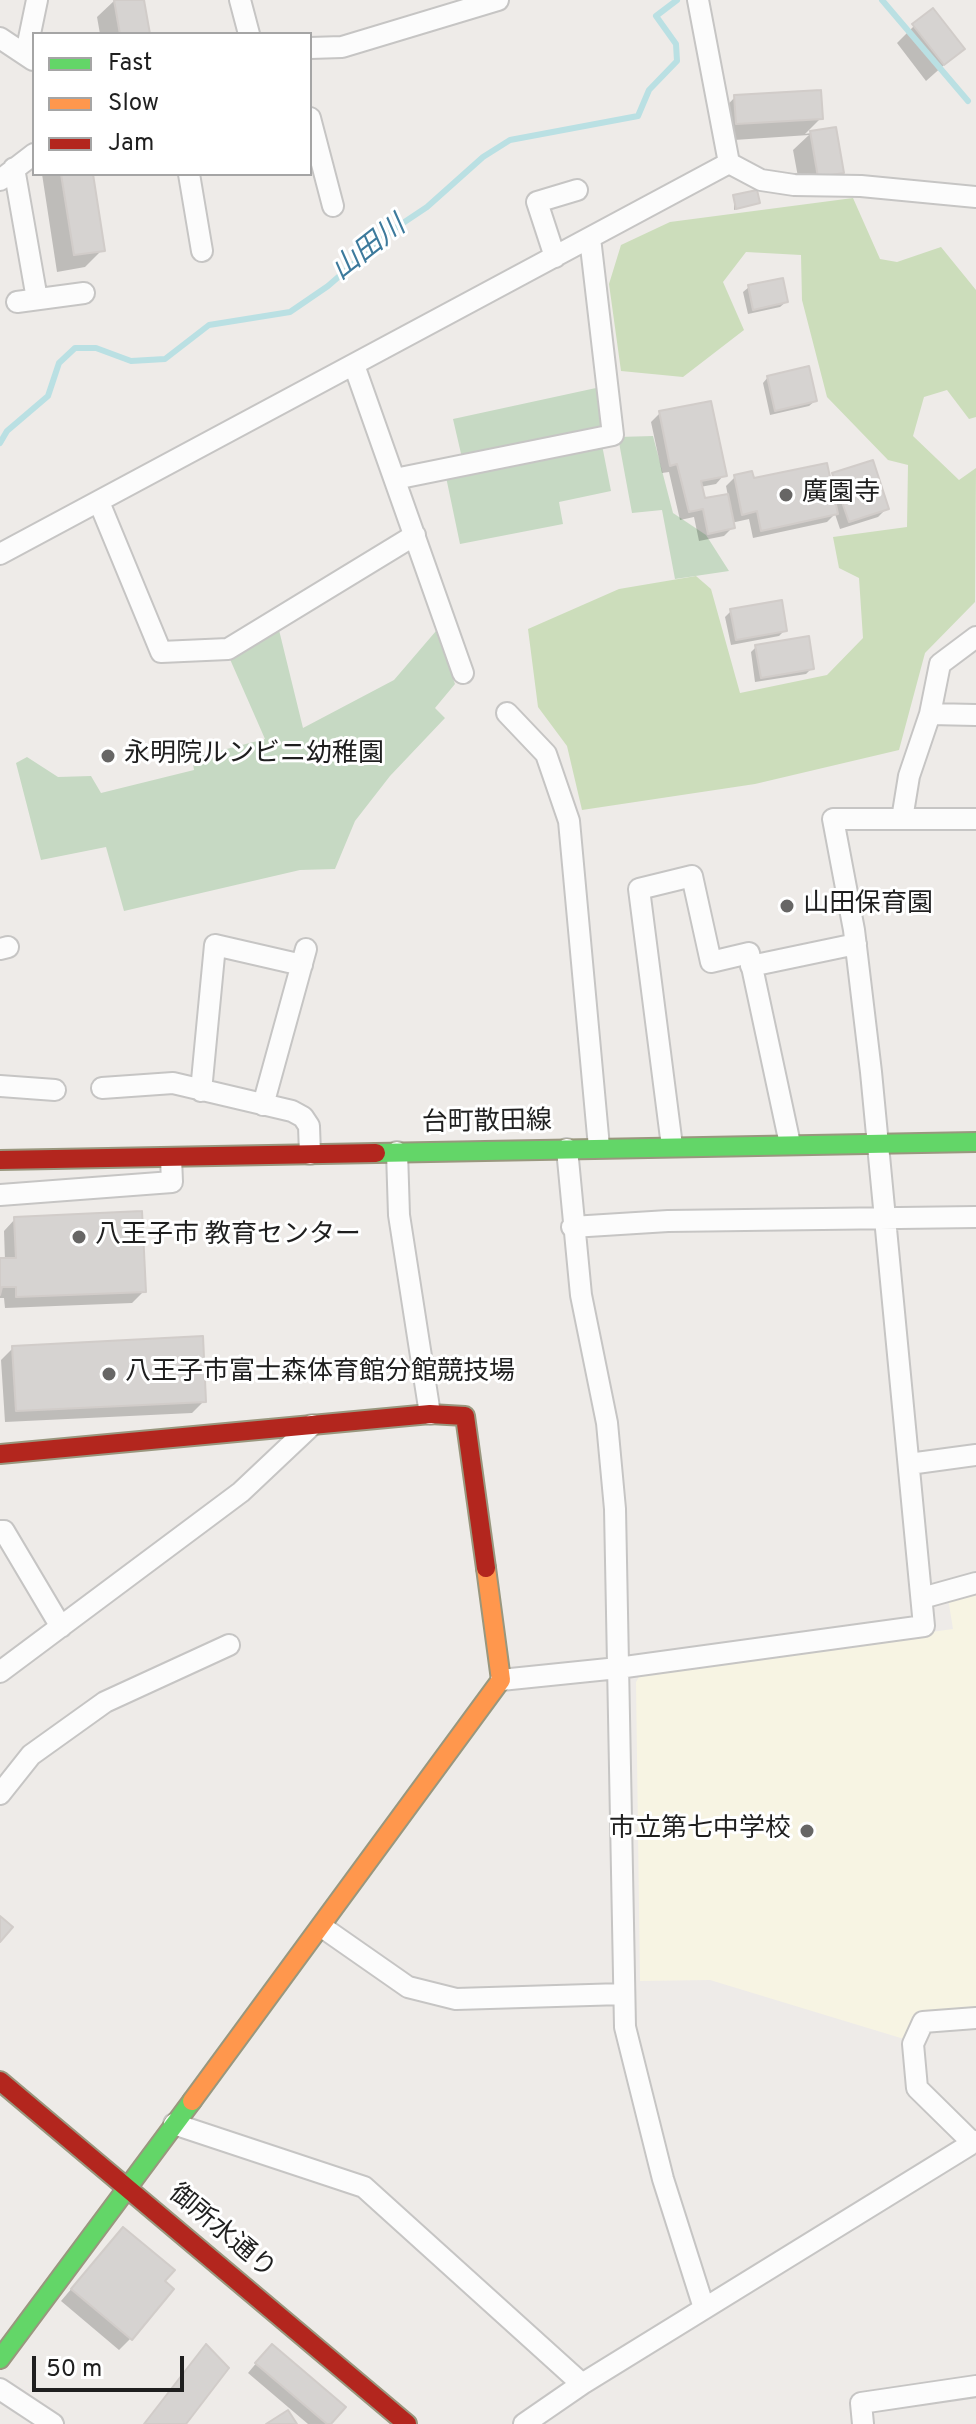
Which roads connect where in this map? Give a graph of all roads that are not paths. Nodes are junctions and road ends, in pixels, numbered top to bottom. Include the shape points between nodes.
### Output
1 (37, 0) edge
2 (240, 0) edge
3 (498, 0) edge
4 (698, 2) edge
5 (33, 32) edge
6 (248, 32) edge
7 (0, 38) edge
8 (312, 48) edge
9 (30, 57) edge
10 (312, 126) edge
11 (32, 155) edge
12 (729, 163) junction
13 (7, 174) edge
14 (189, 176) edge
15 (577, 190) dead end
16 (976, 197) edge
17 (333, 206) dead end
18 (590, 238) junction
19 (202, 251) dead end
20 (555, 257) junction
21 (84, 293) dead end
22 (354, 365) junction
23 (395, 479) junction
24 (99, 502) junction
25 (415, 535) junction
26 (0, 554) edge
27 (976, 637) edge
28 (463, 673) dead end
29 (507, 713) dead end
30 (930, 714) junction
31 (976, 715) edge
32 (902, 819) junction
33 (976, 819) edge
34 (856, 944) junction
35 (751, 966) junction
36 (0, 1086) edge
37 (102, 1088) dead end
38 (55, 1090) dead end
39 (201, 1091) junction
40 (263, 1105) junction
41 (976, 1142) edge
42 (876, 1143) junction
43 (790, 1144) junction
44 (672, 1146) junction
45 (599, 1147) junction
46 (567, 1149) junction
47 (397, 1152) junction
48 (310, 1154) junction
49 (171, 1158) junction
50 (0, 1160) edge
51 (0, 1195) edge
52 (976, 1217) edge
53 (885, 1218) junction
54 (572, 1227) junction
55 (430, 1414) junction
56 (312, 1425) junction
57 (0, 1454) edge
58 (976, 1455) edge
59 (909, 1464) junction
60 (0, 1531) edge
61 (976, 1583) edge
62 (922, 1598) junction
63 (61, 1627) junction
64 (229, 1645) dead end
65 (618, 1668) junction
66 (0, 1672) edge
67 (501, 1680) junction
68 (0, 1794) edge
69 (322, 1927) junction
70 (623, 1994) junction
71 (976, 2018) edge
72 (0, 2081) edge
73 (174, 2124) junction
74 (974, 2142) edge
75 (127, 2188) junction
76 (704, 2308) junction
77 (0, 2359) edge
78 (582, 2384) junction
79 (976, 2386) edge
80 (0, 2389) edge
81 (53, 2424) edge
82 (407, 2424) edge
83 (524, 2424) edge
84 (863, 2424) edge

1 - 5 street
2 - 6 street
3 - 8 street via 342,47
4 - 12 street
7 - 9 street
10 - 17 street
11 - 13 street
12 - 16 street via 761,180 794,185
12 - 18 street
13 - 21 street via 27,301
14 - 19 street
15 - 20 street via 537,202
18 - 20 street
18 - 23 street via 613,435
20 - 22 street
22 - 23 street
22 - 24 street
23 - 25 street
24 - 25 street via 161,652 228,649
24 - 26 street
25 - 28 street
27 - 30 street via 940,664
29 - 45 street via 546,754 569,821
30 - 31 street
30 - 32 street via 909,776
32 - 33 street
32 - 34 street via 833,819
34 - 35 street
34 - 42 street
35 - 43 street
35 - 44 street via 749,953 711,962 692,876 639,889
36 - 38 street
37 - 39 street via 173,1083
39 - 40 street
39 - 40 street via 215,945 304,957
40 - 48 street via 303,1117 309,1126
41 - 42 street, 台町散田線
42 - 43 street, 台町散田線
42 - 53 street
43 - 44 street, 台町散田線
44 - 45 street, 台町散田線
45 - 46 street, 台町散田線
46 - 47 street, 台町散田線
46 - 54 street
47 - 48 street, 台町散田線
47 - 55 street via 399,1215
48 - 49 street, 台町散田線
49 - 50 street, 台町散田線
49 - 51 street via 172,1182
52 - 53 street
53 - 54 street
53 - 59 street
54 - 65 street via 607,1423 615,1509
55 - 56 street
55 - 67 street via 465,1416
56 - 57 street
56 - 63 street via 241,1492
58 - 59 street
59 - 62 street
60 - 63 street
61 - 62 street
62 - 65 street via 924,1626
63 - 66 street
64 - 68 street via 105,1702 31,1755
65 - 67 street
65 - 70 street
67 - 69 street
69 - 70 street via 408,1987 456,1999
69 - 73 street
70 - 76 street via 625,2027 663,2179
71 - 74 street via 923,2022 913,2044 917,2088
72 - 75 street, 御所水通り
73 - 75 street
73 - 78 street via 364,2187
74 - 76 street
75 - 77 street
75 - 82 street, 御所水通り
76 - 78 street
78 - 83 street
79 - 84 street via 861,2403
80 - 81 street

